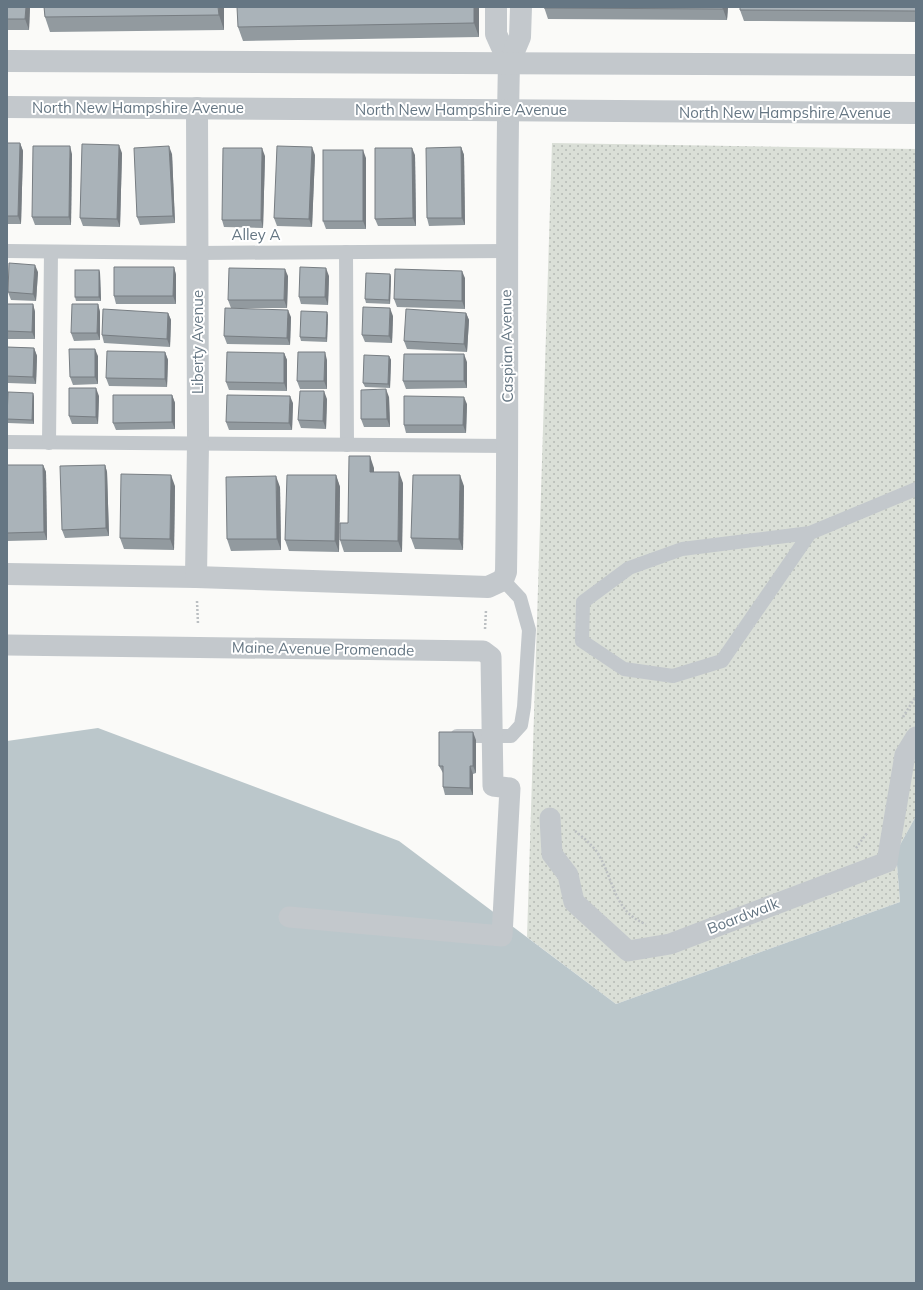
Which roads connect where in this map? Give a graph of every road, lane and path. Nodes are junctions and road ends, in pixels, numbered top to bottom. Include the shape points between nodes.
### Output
1 (496, 7) edge
2 (522, 7) edge
3 (7, 61) edge
4 (509, 63) junction
5 (916, 65) edge
6 (7, 107) edge
7 (197, 108) junction
8 (508, 111) junction
9 (916, 114) edge
10 (7, 251) edge
11 (506, 251) junction
12 (51, 252) junction
13 (346, 252) junction
14 (198, 253) junction
15 (7, 442) edge
16 (49, 443) junction
17 (198, 444) junction
18 (347, 445) junction
19 (508, 446) junction
20 (916, 488) edge
21 (810, 533) junction
22 (7, 574) edge
23 (196, 577) junction
24 (503, 580) junction
25 (7, 645) edge
26 (200, 646) junction
27 (916, 696) edge
28 (901, 721) dead end
29 (455, 736) edge
30 (493, 737) junction
31 (916, 737) edge
32 (550, 818) joint
33 (869, 831) dead end
34 (852, 852) dead end
35 (289, 917) dead end
36 (650, 924) dead end

1 - 4 street via 496,34
2 - 4 street via 520,37
3 - 4 street
4 - 5 street
4 - 8 street, Caspian Avenue
6 - 7 street, North New Hampshire Avenue
7 - 8 street, North New Hampshire Avenue
7 - 14 street, Liberty Avenue
8 - 9 street, North New Hampshire Avenue
8 - 11 street, Caspian Avenue
10 - 12 lane, Alley A
11 - 13 lane, Alley A
11 - 19 street, Caspian Avenue
12 - 14 lane, Alley A
12 - 16 lane
13 - 14 lane, Alley A
13 - 18 lane
14 - 17 street, Liberty Avenue
15 - 16 lane
16 - 17 lane
17 - 18 lane
17 - 23 street, Liberty Avenue
18 - 19 lane
19 - 24 street, Caspian Avenue via 506,572
20 - 21 lane
21 - 21 lane via 682,549 629,568 583,602 582,641 624,669 673,676 722,661
22 - 23 street
23 - 24 street via 488,587
23 - 26 path
24 - 30 lane via 520,598 529,630 521,725 511,736
25 - 26 street, Maine Avenue Promenade
26 - 30 street, Maine Avenue Promenade via 483,650 491,657
27 - 28 path
29 - 30 lane
30 - 35 street, Maine Avenue Promenade via 493,786 510,788 502,936
31 - 32 street, Boardwalk via 905,755 887,862 670,944 628,951 574,902 568,874 552,854
32 - 36 path via 575,831 587,841 600,859 620,904 635,920
33 - 34 path

